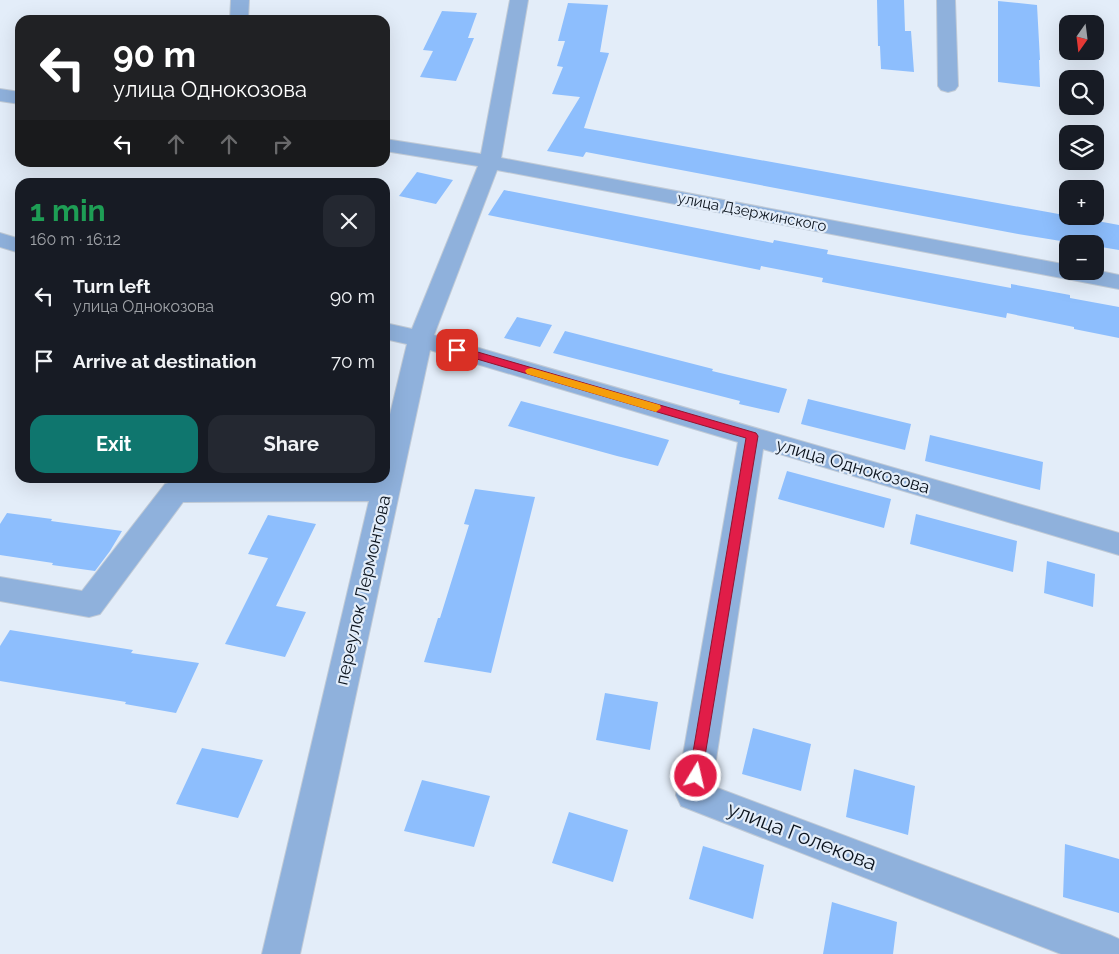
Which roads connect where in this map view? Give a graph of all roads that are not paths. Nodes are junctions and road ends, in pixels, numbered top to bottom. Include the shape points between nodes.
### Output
1 (240, 0) edge
2 (519, 0) edge
3 (946, 0) edge
4 (238, 15) edge
5 (948, 86) dead end
6 (0, 96) edge
7 (15, 98) edge
8 (390, 146) edge
9 (490, 162) junction
10 (0, 240) edge
11 (15, 244) edge
12 (1119, 282) edge
13 (390, 332) edge
14 (420, 339) junction
15 (752, 436) junction
16 (390, 472) edge
17 (388, 483) edge
18 (386, 490) junction
19 (1119, 544) edge
20 (0, 588) edge
21 (281, 954) edge
22 (1110, 954) edge

1 - 4 street
2 - 9 street, переулок Лермонтова
3 - 5 street
6 - 7 street
8 - 9 street, улица Дзержинского
9 - 12 street, улица Дзержинского
9 - 14 street, переулок Лермонтова
10 - 11 street
13 - 14 street, улица Однокозова
14 - 15 street, улица Однокозова
14 - 16 street, переулок Лермонтова
15 - 19 street, улица Однокозова
15 - 22 street, улица Голекова via 693,795
17 - 18 street, переулок Лермонтова
18 - 20 street via 175,491 89,605
18 - 21 street, переулок Лермонтова

